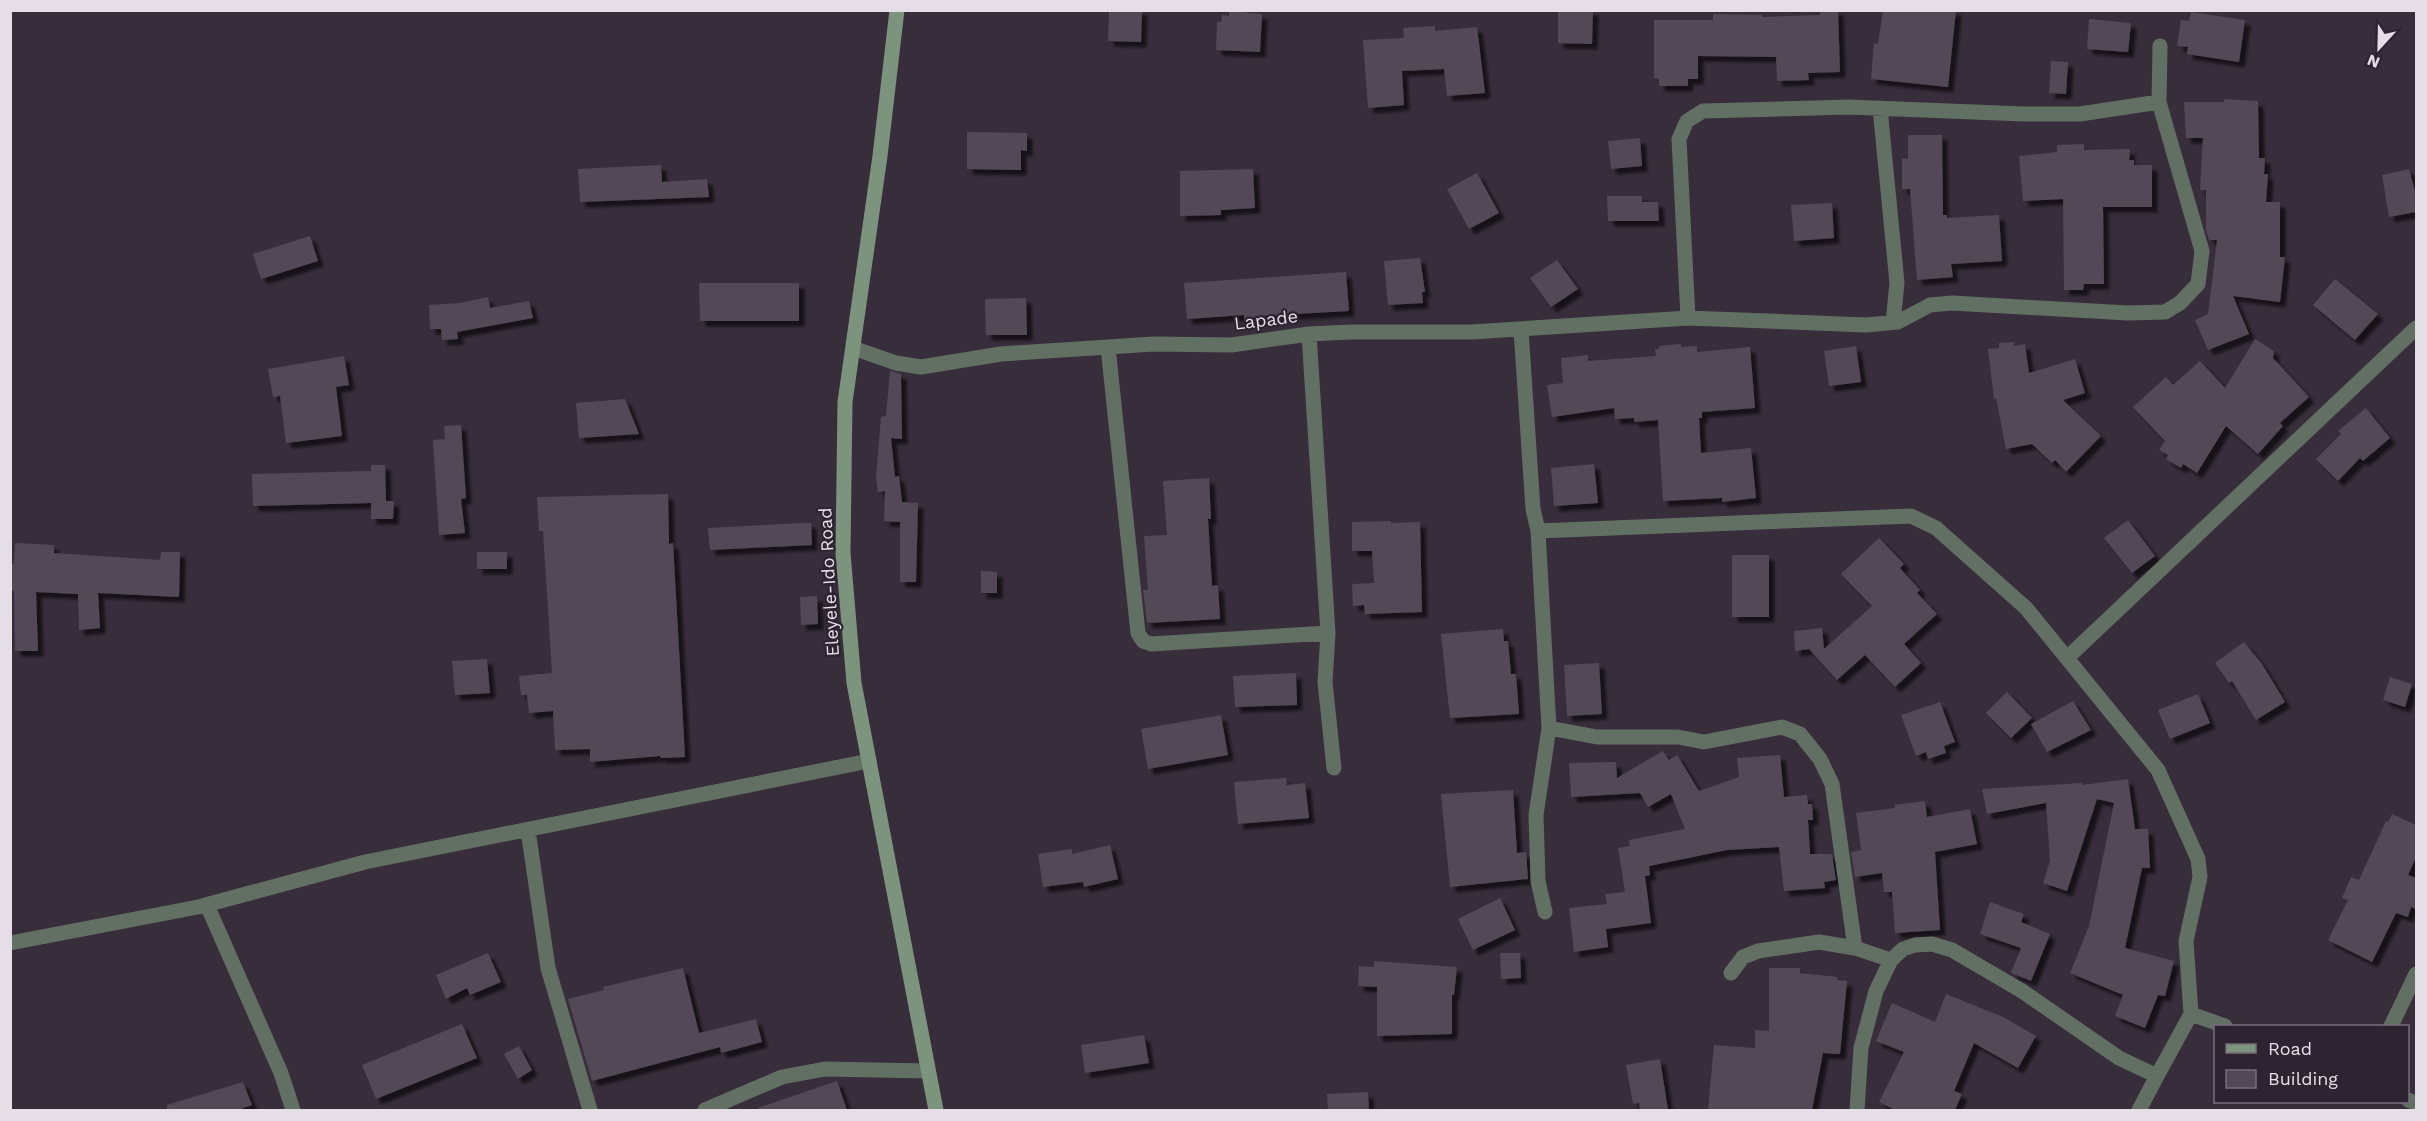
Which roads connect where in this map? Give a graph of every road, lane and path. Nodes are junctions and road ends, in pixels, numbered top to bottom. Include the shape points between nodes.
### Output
1 (897, 10) edge
2 (2160, 46) dead end
3 (2159, 102) junction
4 (1880, 108) junction
5 (1688, 318) junction
6 (1893, 322) junction
7 (2416, 328) edge
8 (1521, 330) junction
9 (1309, 334) junction
10 (1108, 347) junction
11 (853, 348) junction
12 (1538, 531) junction
13 (1328, 633) junction
14 (2067, 658) junction
15 (1549, 728) junction
16 (869, 761) junction
17 (1334, 768) dead end
18 (528, 830) junction
19 (207, 905) junction
20 (1545, 912) dead end
21 (10, 942) edge
22 (1855, 948) junction
23 (1891, 960) junction
24 (1731, 973) dead end
25 (2416, 974) edge
26 (2192, 1014) junction
27 (2222, 1025) edge
28 (2391, 1025) edge
29 (928, 1071) junction
30 (2157, 1076) junction
31 (293, 1110) edge
32 (590, 1110) edge
33 (705, 1110) edge
34 (936, 1110) edge
35 (1857, 1110) edge
36 (2139, 1110) edge

1 - 11 main road, Eleyele-Ido Road
2 - 3 street, Lapade
3 - 4 street via 2080,114
3 - 6 street, Lapade via 2202,251 2198,284 2180,303 2165,312 2128,313 1952,303 1930,305
4 - 5 street via 1703,111 1687,121 1679,139
4 - 6 street via 1898,283
5 - 6 street, Lapade via 1866,325
5 - 8 street, Lapade
7 - 14 street
8 - 9 street, Lapade
8 - 12 street via 1533,509
9 - 10 street, Lapade via 1231,345
9 - 13 street
10 - 11 street, Lapade via 1001,354 921,367
10 - 13 street via 1138,633 1143,641 1151,644
11 - 16 main road, Eleyele-Ido Road via 845,402 843,553 854,682
12 - 14 street via 1911,516 1935,528 2026,608
12 - 15 street
13 - 17 street via 1325,682
14 - 26 street via 2158,770 2198,859 2200,877 2186,941
15 - 20 street via 1536,815 1538,881
15 - 22 street via 1597,737 1678,737 1704,742 1782,727 1800,734 1820,759 1832,784
16 - 18 street
16 - 29 main road, Eleyele-Ido Road
18 - 19 street via 366,862
18 - 32 street via 548,968
19 - 21 street
19 - 31 street via 281,1073
22 - 23 street
22 - 24 street via 1819,942 1758,951 1743,957
23 - 30 street via 1915,945 1932,944 1953,950 2022,991 2119,1058
23 - 35 street via 1876,991 1861,1048
25 - 28 street
26 - 27 street
26 - 30 street
29 - 33 street via 825,1069 782,1077
29 - 34 main road, Eleyele-Ido Road
30 - 36 street

